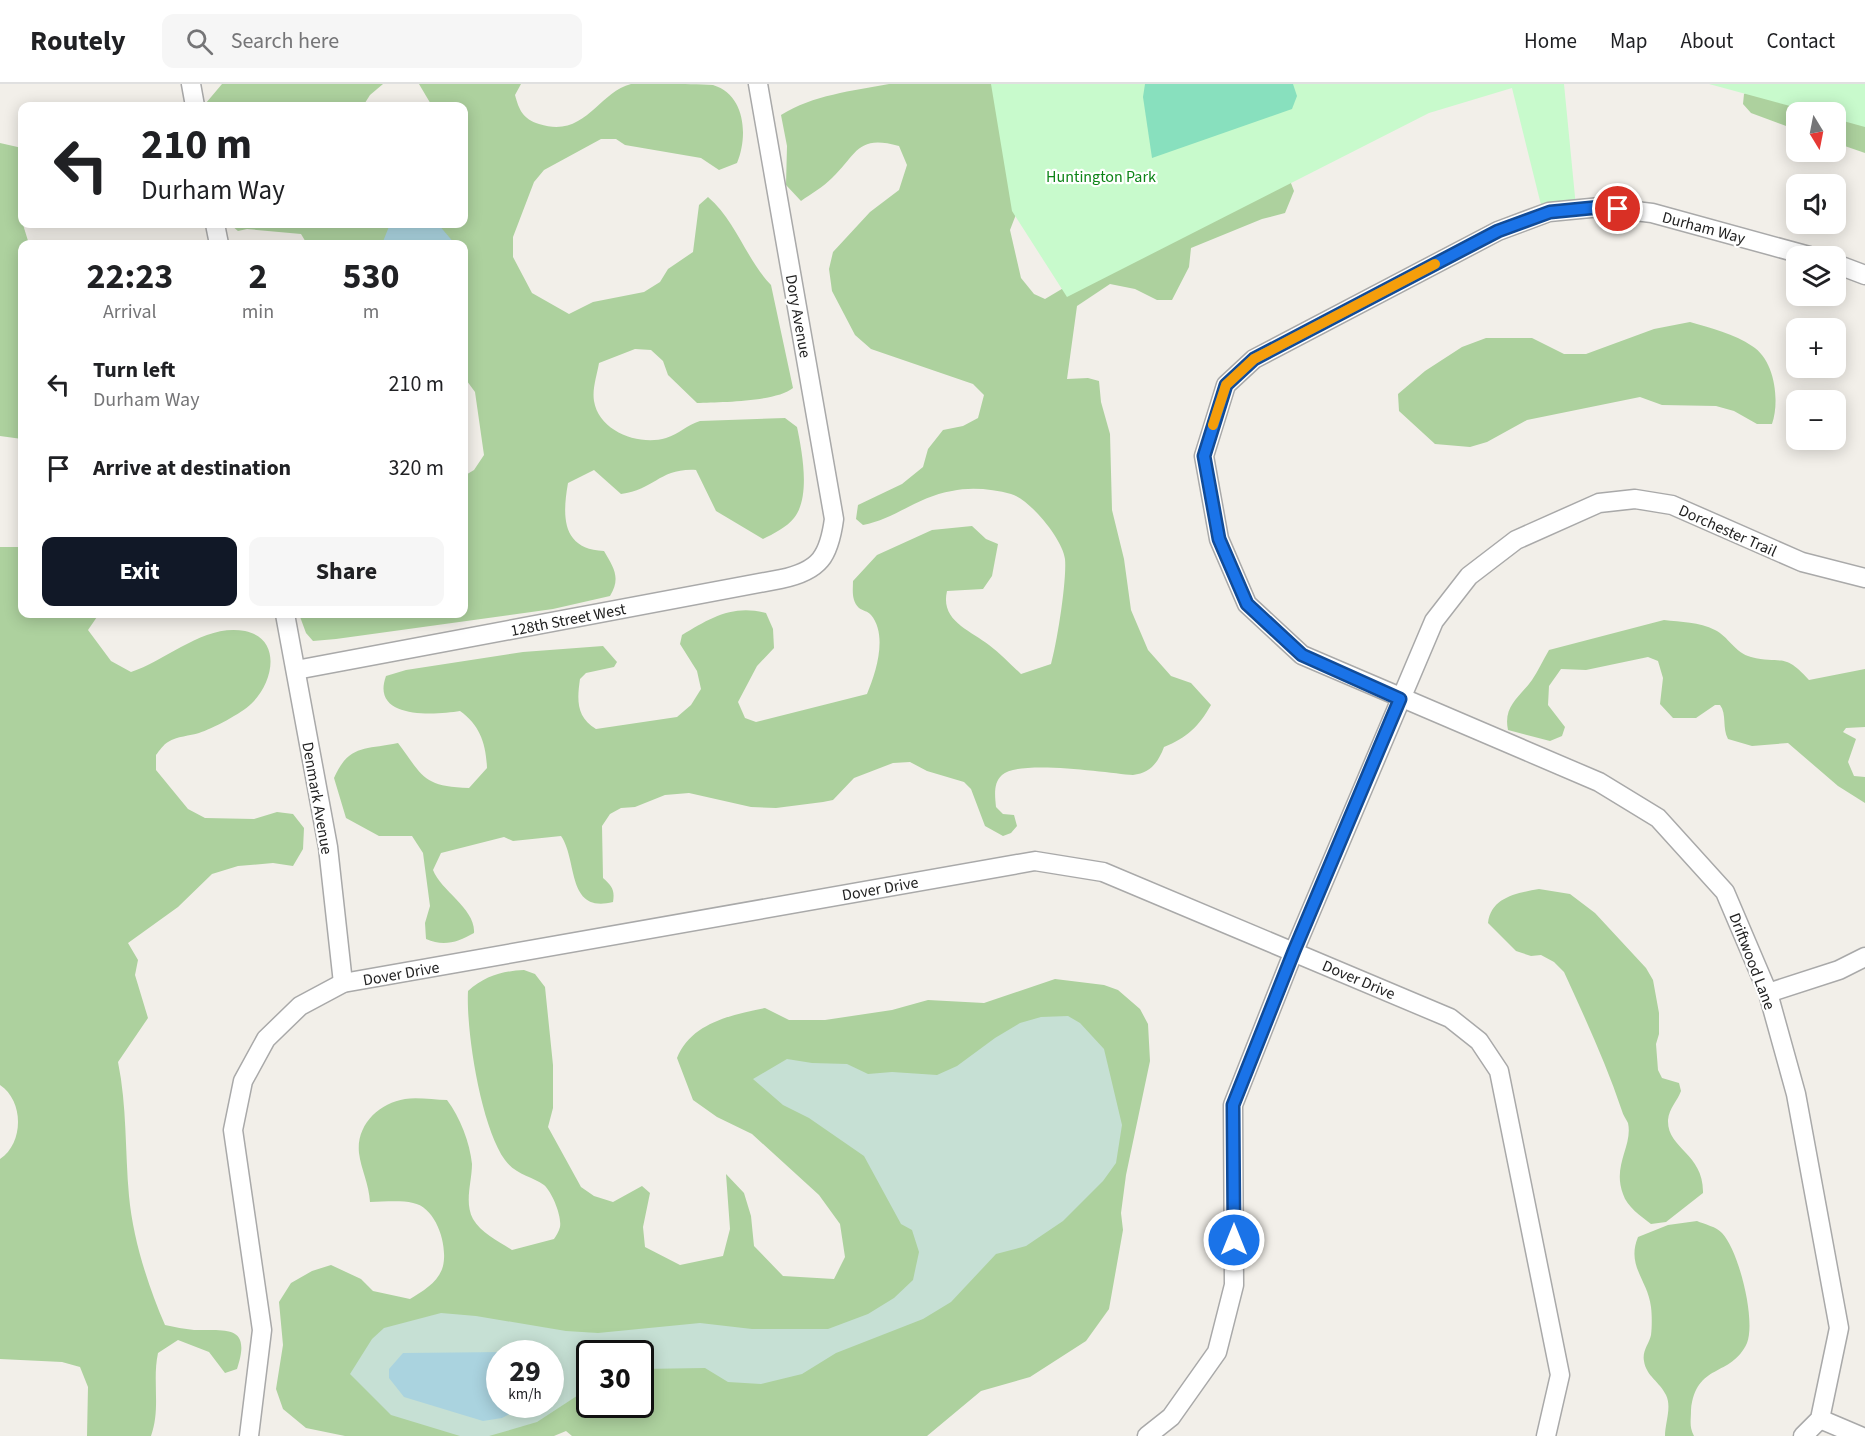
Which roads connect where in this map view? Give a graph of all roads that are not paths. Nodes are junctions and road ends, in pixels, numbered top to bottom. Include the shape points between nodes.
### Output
1 (191, 84) edge
2 (758, 84) edge
3 (194, 102) edge
4 (1786, 250) edge
5 (1846, 268) edge
6 (1865, 275) edge
7 (830, 547) joint
8 (1865, 578) edge
9 (286, 618) edge
10 (296, 670) junction
11 (1400, 699) junction
12 (1294, 951) junction
13 (1865, 957) edge
14 (343, 983) junction
15 (1768, 993) junction
16 (1820, 1419) junction
17 (249, 1436) edge
18 (1147, 1436) edge
19 (1546, 1436) edge
20 (1803, 1436) edge
21 (1860, 1436) edge

1 - 3 street
2 - 7 street, Dory Avenue via 834,519
4 - 11 street, Durham Way via 1652,213 1601,207 1550,212 1498,231 1254,359 1226,385 1204,456 1219,539 1247,604 1302,655
5 - 6 street
7 - 10 street, 128th Street West via 816,565 792,577
8 - 11 street, Dorchester Trail via 1802,562 1672,505 1635,499 1599,503 1516,540 1469,576 1434,621
9 - 10 street, Denmark Avenue
10 - 14 street, Denmark Avenue via 327,847
11 - 12 street, Dorchester Trail
11 - 15 street, Driftwood Lane via 1599,782 1658,818 1725,892
12 - 14 street, Dover Drive via 1103,872 1035,861
12 - 18 street, Dorchester Trail via 1233,1105 1234,1285 1217,1352 1171,1417
12 - 19 street, Dover Drive via 1450,1018 1479,1041 1499,1071 1560,1375
13 - 15 street via 1839,970
14 - 17 street, Dover Drive via 300,1006 266,1039 243,1081 233,1130 261,1330
15 - 16 street, Driftwood Lane via 1796,1095 1839,1328
16 - 20 street
16 - 21 street

